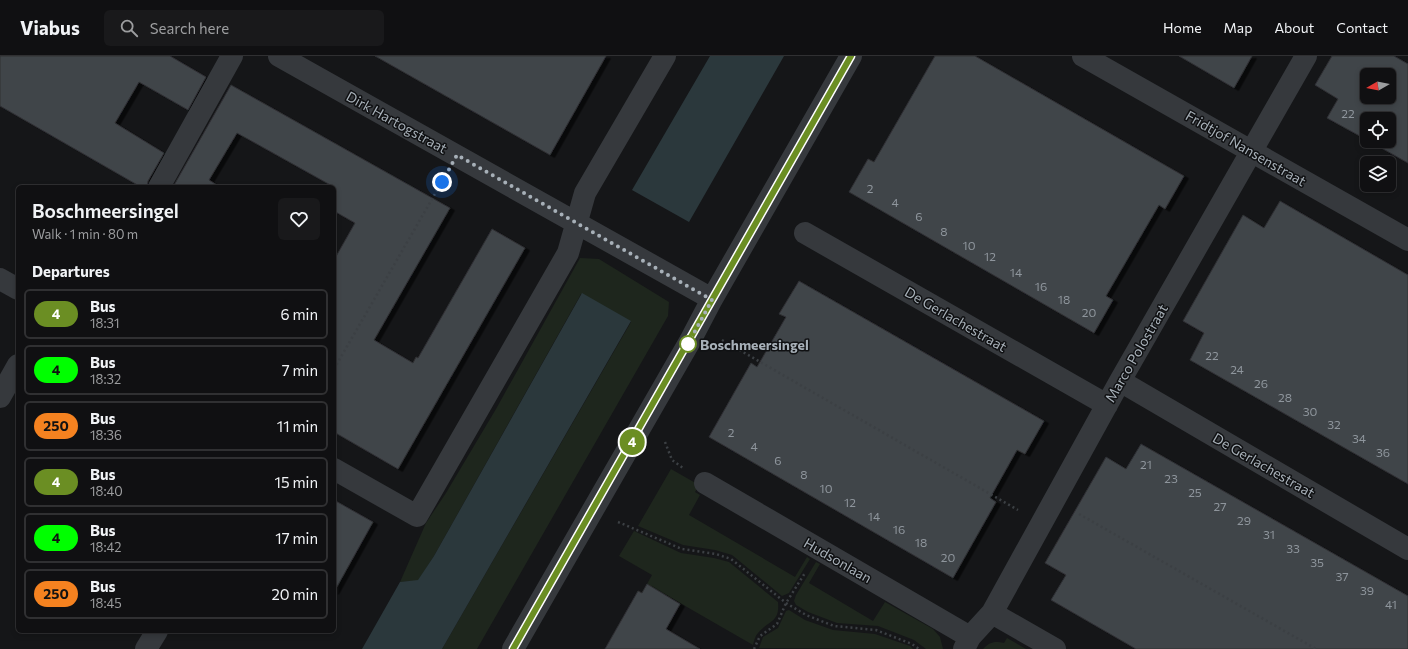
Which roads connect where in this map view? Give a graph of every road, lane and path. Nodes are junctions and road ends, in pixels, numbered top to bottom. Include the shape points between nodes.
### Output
1 (232, 56) edge
2 (279, 56) edge
3 (665, 56) edge
4 (851, 56) edge
5 (1083, 56) edge
6 (1306, 56) edge
7 (1251, 151) junction
8 (457, 155) junction
9 (159, 185) edge
10 (577, 223) junction
11 (806, 233) dead end
12 (1408, 240) edge
13 (0, 279) edge
14 (16, 288) edge
15 (712, 300) junction
16 (697, 326) junction
17 (336, 365) edge
18 (16, 369) edge
19 (1120, 381) junction
20 (0, 397) edge
21 (1107, 405) junction
22 (645, 420) junction
23 (336, 470) edge
24 (705, 483) joint
25 (1054, 500) junction
26 (592, 511) junction
27 (1041, 523) junction
28 (1408, 549) edge
29 (820, 550) junction
30 (786, 603) junction
31 (992, 612) junction
32 (156, 633) edge
33 (967, 643) edge
34 (755, 648) edge
35 (146, 649) edge
36 (513, 649) edge
37 (919, 649) edge
38 (1055, 649) edge
39 (1316, 649) edge

1 - 9 street
2 - 8 street, Dirk Hartogstraat
3 - 10 street via 585,193
4 - 15 street
5 - 7 street, Fridtjof Nansenstraat
6 - 7 street, Marco Polostraat
7 - 12 street, Fridtjof Nansenstraat
7 - 19 street, Marco Polostraat
8 - 10 street, Dirk Hartogstraat
8 - 17 path
10 - 15 street
10 - 23 street via 568,253 417,516
11 - 21 street, De Gerlachestraat
13 - 14 street
15 - 16 street
16 - 22 street
16 - 27 path
18 - 20 street
19 - 21 street, Marco Polostraat
19 - 28 street, De Gerlachestraat
21 - 25 street, Marco Polostraat
22 - 24 path via 661,430 672,460
22 - 26 street
24 - 29 street, Hudsonlaan
25 - 27 street, Marco Polostraat
25 - 39 path
26 - 30 path via 682,549 731,559
26 - 36 street
27 - 31 street, Marco Polostraat
29 - 30 path
29 - 33 street, Hudsonlaan
30 - 34 path via 777,624 760,636
30 - 37 path via 806,615 834,626 876,630
31 - 33 street, Marco Polostraat
31 - 38 street
32 - 35 street

